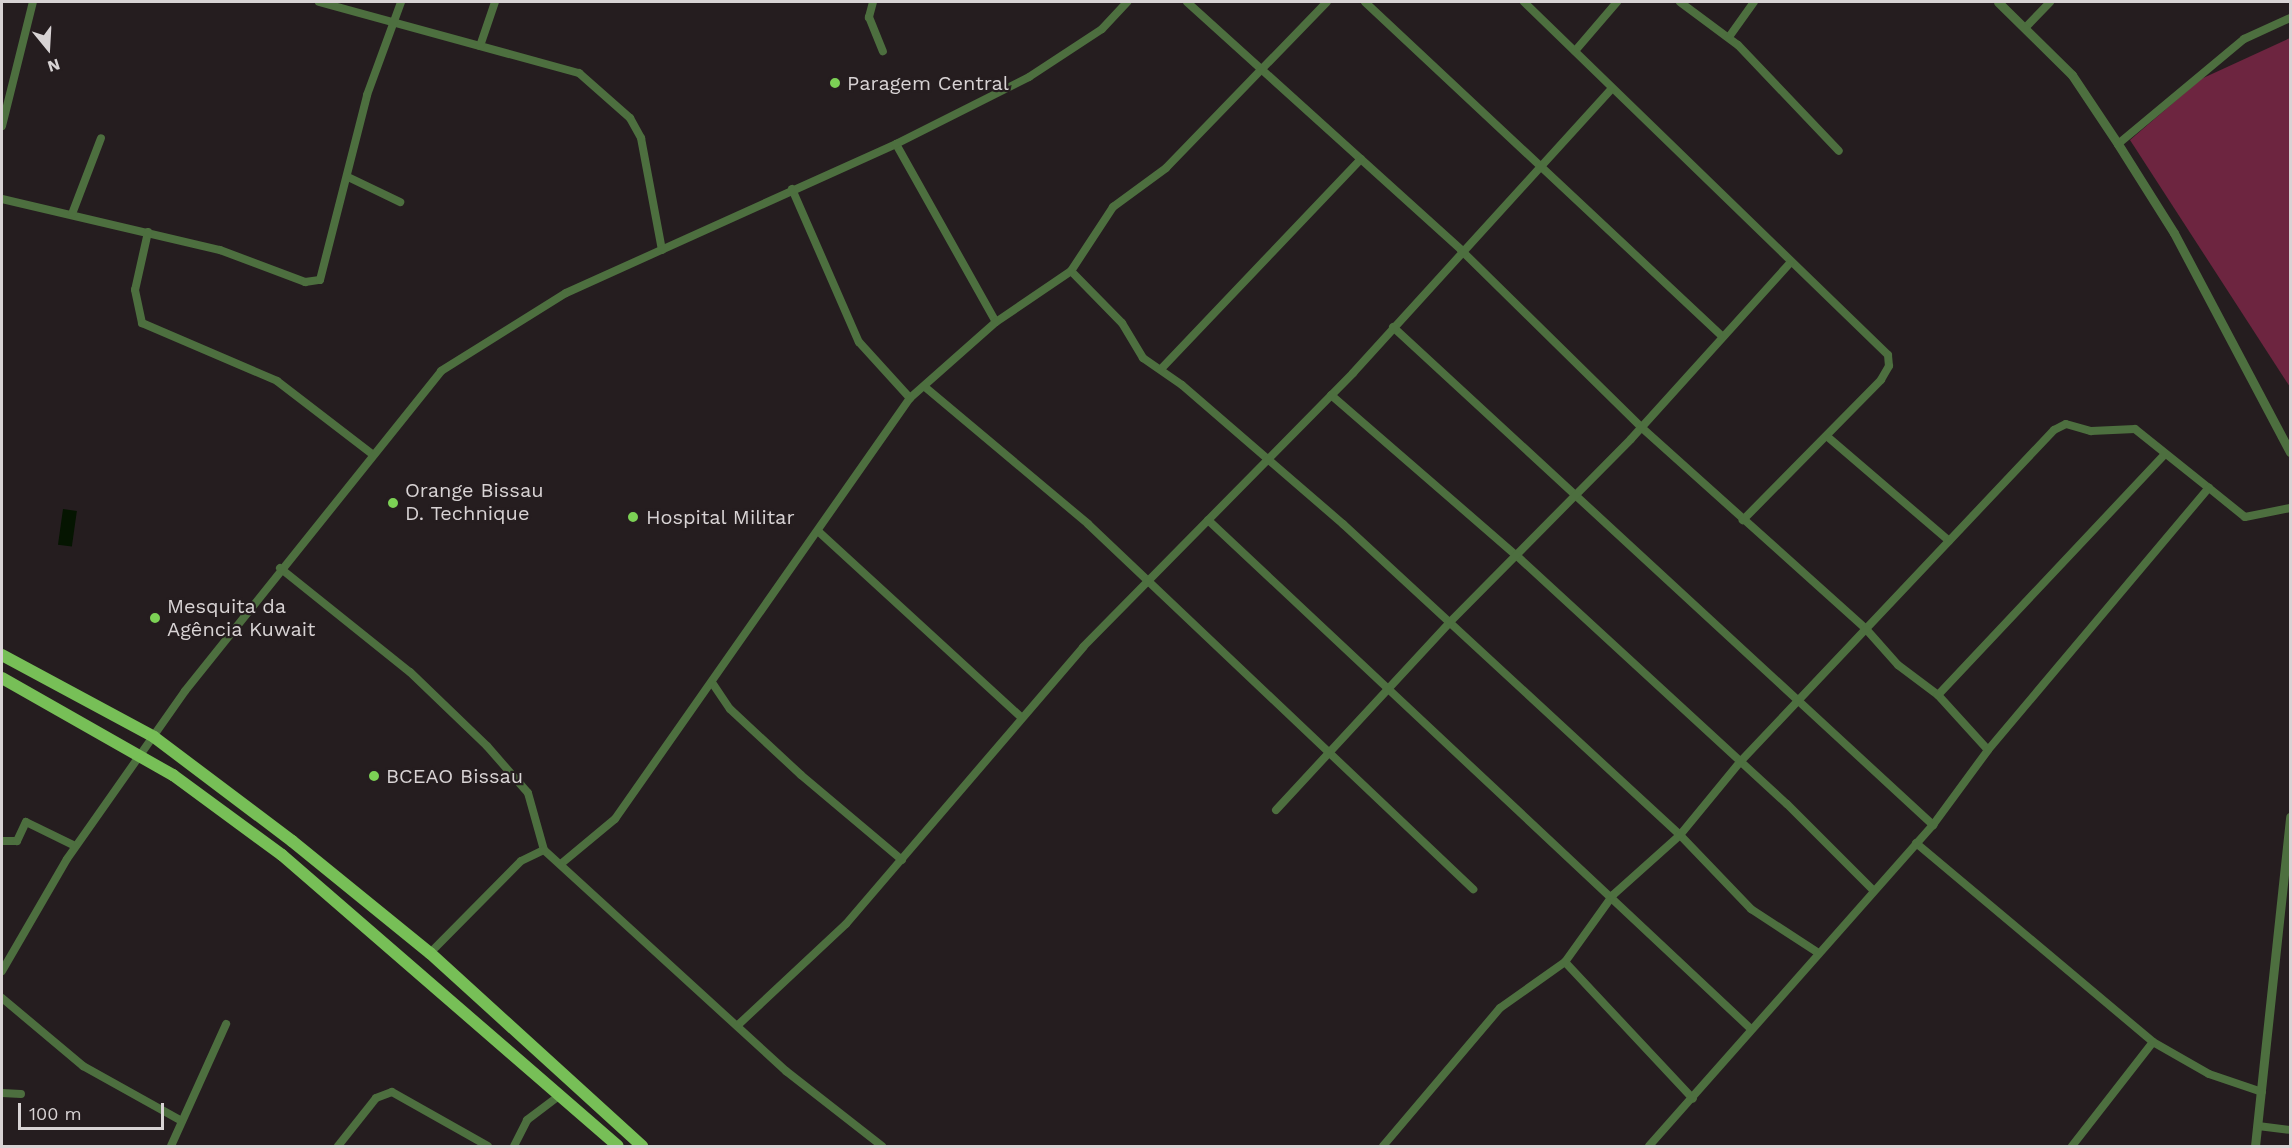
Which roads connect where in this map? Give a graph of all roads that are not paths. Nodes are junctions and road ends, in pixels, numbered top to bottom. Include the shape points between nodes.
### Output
1 (33, 2) edge
2 (319, 2) edge
3 (401, 2) edge
4 (495, 2) edge
5 (873, 2) edge
6 (1127, 2) edge
7 (1187, 2) edge
8 (1327, 2) edge
9 (1365, 2) edge
10 (1524, 2) edge
11 (1617, 2) edge
12 (1680, 2) edge
13 (1754, 2) edge
14 (1998, 2) edge
15 (2050, 2) edge
16 (2290, 18) edge
17 (390, 22) junction
18 (2027, 26) junction
19 (1729, 37) junction
20 (480, 46) junction
21 (883, 51) dead end
22 (1575, 51) junction
23 (1261, 72) junction
24 (1610, 91) junction
25 (2, 126) edge
26 (101, 138) dead end
27 (896, 144) junction
28 (2118, 144) junction
29 (1839, 151) dead end
30 (1362, 159) junction
31 (1537, 169) junction
32 (348, 177) junction
33 (792, 189) junction
34 (2, 199) edge
35 (400, 202) dead end
36 (72, 214) junction
37 (148, 232) junction
38 (662, 249) junction
39 (1461, 250) junction
40 (1790, 263) junction
41 (1071, 271) junction
42 (996, 322) junction
43 (1393, 327) junction
44 (1723, 337) junction
45 (1161, 369) junction
46 (925, 387) junction
47 (1331, 396) junction
48 (910, 398) junction
49 (1641, 427) junction
50 (1829, 438) junction
51 (2290, 452) edge
52 (371, 453) junction
53 (2165, 454) junction
54 (1268, 458) junction
55 (2209, 488) junction
56 (1575, 496) junction
57 (2290, 508) edge
58 (1208, 519) junction
59 (1743, 520) junction
60 (819, 532) junction
61 (1949, 541) junction
62 (1516, 555) junction
63 (280, 568) junction
64 (1148, 582) junction
65 (1450, 622) junction
66 (1866, 629) junction
67 (2, 655) edge
68 (2, 678) edge
69 (713, 684) junction
70 (1391, 688) junction
71 (1938, 695) junction
72 (1799, 699) junction
73 (1022, 718) junction
74 (154, 737) junction
75 (1988, 750) junction
76 (140, 755) junction
77 (1328, 755) junction
78 (1740, 762) junction
79 (1276, 810) dead end
80 (2290, 817) edge
81 (1934, 825) junction
82 (1680, 835) junction
83 (2, 842) edge
84 (1916, 843) junction
85 (75, 846) junction
86 (544, 850) junction
87 (902, 860) junction
88 (562, 863) junction
89 (1473, 889) dead end
90 (1872, 890) junction
91 (1613, 895) junction
92 (1817, 952) junction
93 (430, 953) junction
94 (1565, 962) junction
95 (2, 971) edge
96 (2, 998) edge
97 (226, 1024) dead end
98 (738, 1025) junction
99 (1751, 1029) junction
100 (2153, 1042) junction
101 (2262, 1092) junction
102 (2, 1093) edge
103 (21, 1094) dead end
104 (560, 1096) junction
105 (1693, 1099) junction
106 (182, 1120) junction
107 (2258, 1126) junction
108 (2290, 1130) edge
109 (171, 1146) edge
110 (338, 1146) edge
111 (488, 1146) edge
112 (514, 1146) edge
113 (618, 1146) edge
114 (642, 1146) edge
115 (882, 1146) edge
116 (1383, 1146) edge
117 (1649, 1146) edge
118 (2072, 1146) edge
119 (2255, 1146) edge

1 - 25 street
2 - 17 street
3 - 17 street
4 - 20 street
5 - 21 street via 869,17
6 - 27 street via 1102,29 1029,77
7 - 23 street
8 - 23 street
9 - 31 street
10 - 22 street
11 - 22 street
12 - 19 street
13 - 19 street
14 - 18 street
15 - 18 street
16 - 28 street via 2244,39
17 - 20 street
17 - 32 street
18 - 28 street via 2072,75
19 - 29 street
20 - 38 street via 579,73 630,118 645,154
22 - 24 street
23 - 30 street
23 - 41 street via 1166,168 1113,207
24 - 31 street
24 - 40 street
26 - 36 street
27 - 33 street
27 - 42 street
28 - 51 street via 2174,233
30 - 39 street
30 - 45 street
31 - 39 street
31 - 44 street via 1604,224
32 - 35 street
32 - 37 street via 323,271 314,282
33 - 38 street
33 - 48 street via 859,342
34 - 36 street
36 - 37 street
37 - 52 street via 135,290 142,323 277,381
38 - 52 street via 566,293 460,356 428,385
39 - 43 street
39 - 49 street
40 - 44 street
40 - 50 street via 1890,360 1881,380
41 - 42 street
41 - 45 street via 1122,323 1136,351
42 - 46 street
43 - 47 street
43 - 56 street
44 - 49 street
45 - 54 street
46 - 48 street
46 - 64 street
47 - 54 street
47 - 62 street
48 - 60 street
49 - 56 street
49 - 59 street
50 - 59 street
50 - 61 street
52 - 63 street
53 - 55 street
53 - 61 street via 2131,428 2091,431 2061,425
53 - 71 street
54 - 58 street
54 - 65 street
55 - 57 street via 2245,517
55 - 75 street
56 - 62 street
56 - 72 street
58 - 64 street
58 - 70 street
59 - 66 street
60 - 69 street
60 - 73 street
61 - 66 street
62 - 65 street
62 - 78 street
63 - 74 street
63 - 86 street via 410,672 487,746 528,793
64 - 73 street
64 - 77 street
65 - 70 street
65 - 82 street
66 - 71 street via 1898,665
66 - 72 street
67 - 74 main road
68 - 76 main road
69 - 87 street via 730,709 793,768
69 - 88 street via 615,819
70 - 77 street
70 - 91 street via 1474,772
71 - 75 street
72 - 78 street
72 - 81 street
73 - 87 street
74 - 76 street
74 - 93 main road
75 - 81 street
76 - 85 street
76 - 104 main road via 282,855
77 - 79 street
77 - 89 street
78 - 82 street
78 - 90 street
80 - 101 street
81 - 84 street
82 - 91 street
82 - 92 street via 1751,909
83 - 85 street via 17,841 26,822
84 - 90 street
84 - 100 street
85 - 95 street
86 - 88 street
86 - 93 street via 521,861
87 - 98 street via 846,924
88 - 98 street
90 - 92 street
91 - 94 street
91 - 99 street
92 - 99 street
93 - 114 main road
94 - 105 street
94 - 116 street via 1500,1008
96 - 106 street via 83,1066
97 - 106 street
98 - 115 street
99 - 105 street
100 - 101 street via 2209,1074
100 - 118 street
101 - 107 street
102 - 103 street
104 - 112 street via 527,1120
104 - 113 main road
105 - 117 street
106 - 109 street
107 - 108 street
107 - 119 street
110 - 111 street via 376,1098 392,1092

